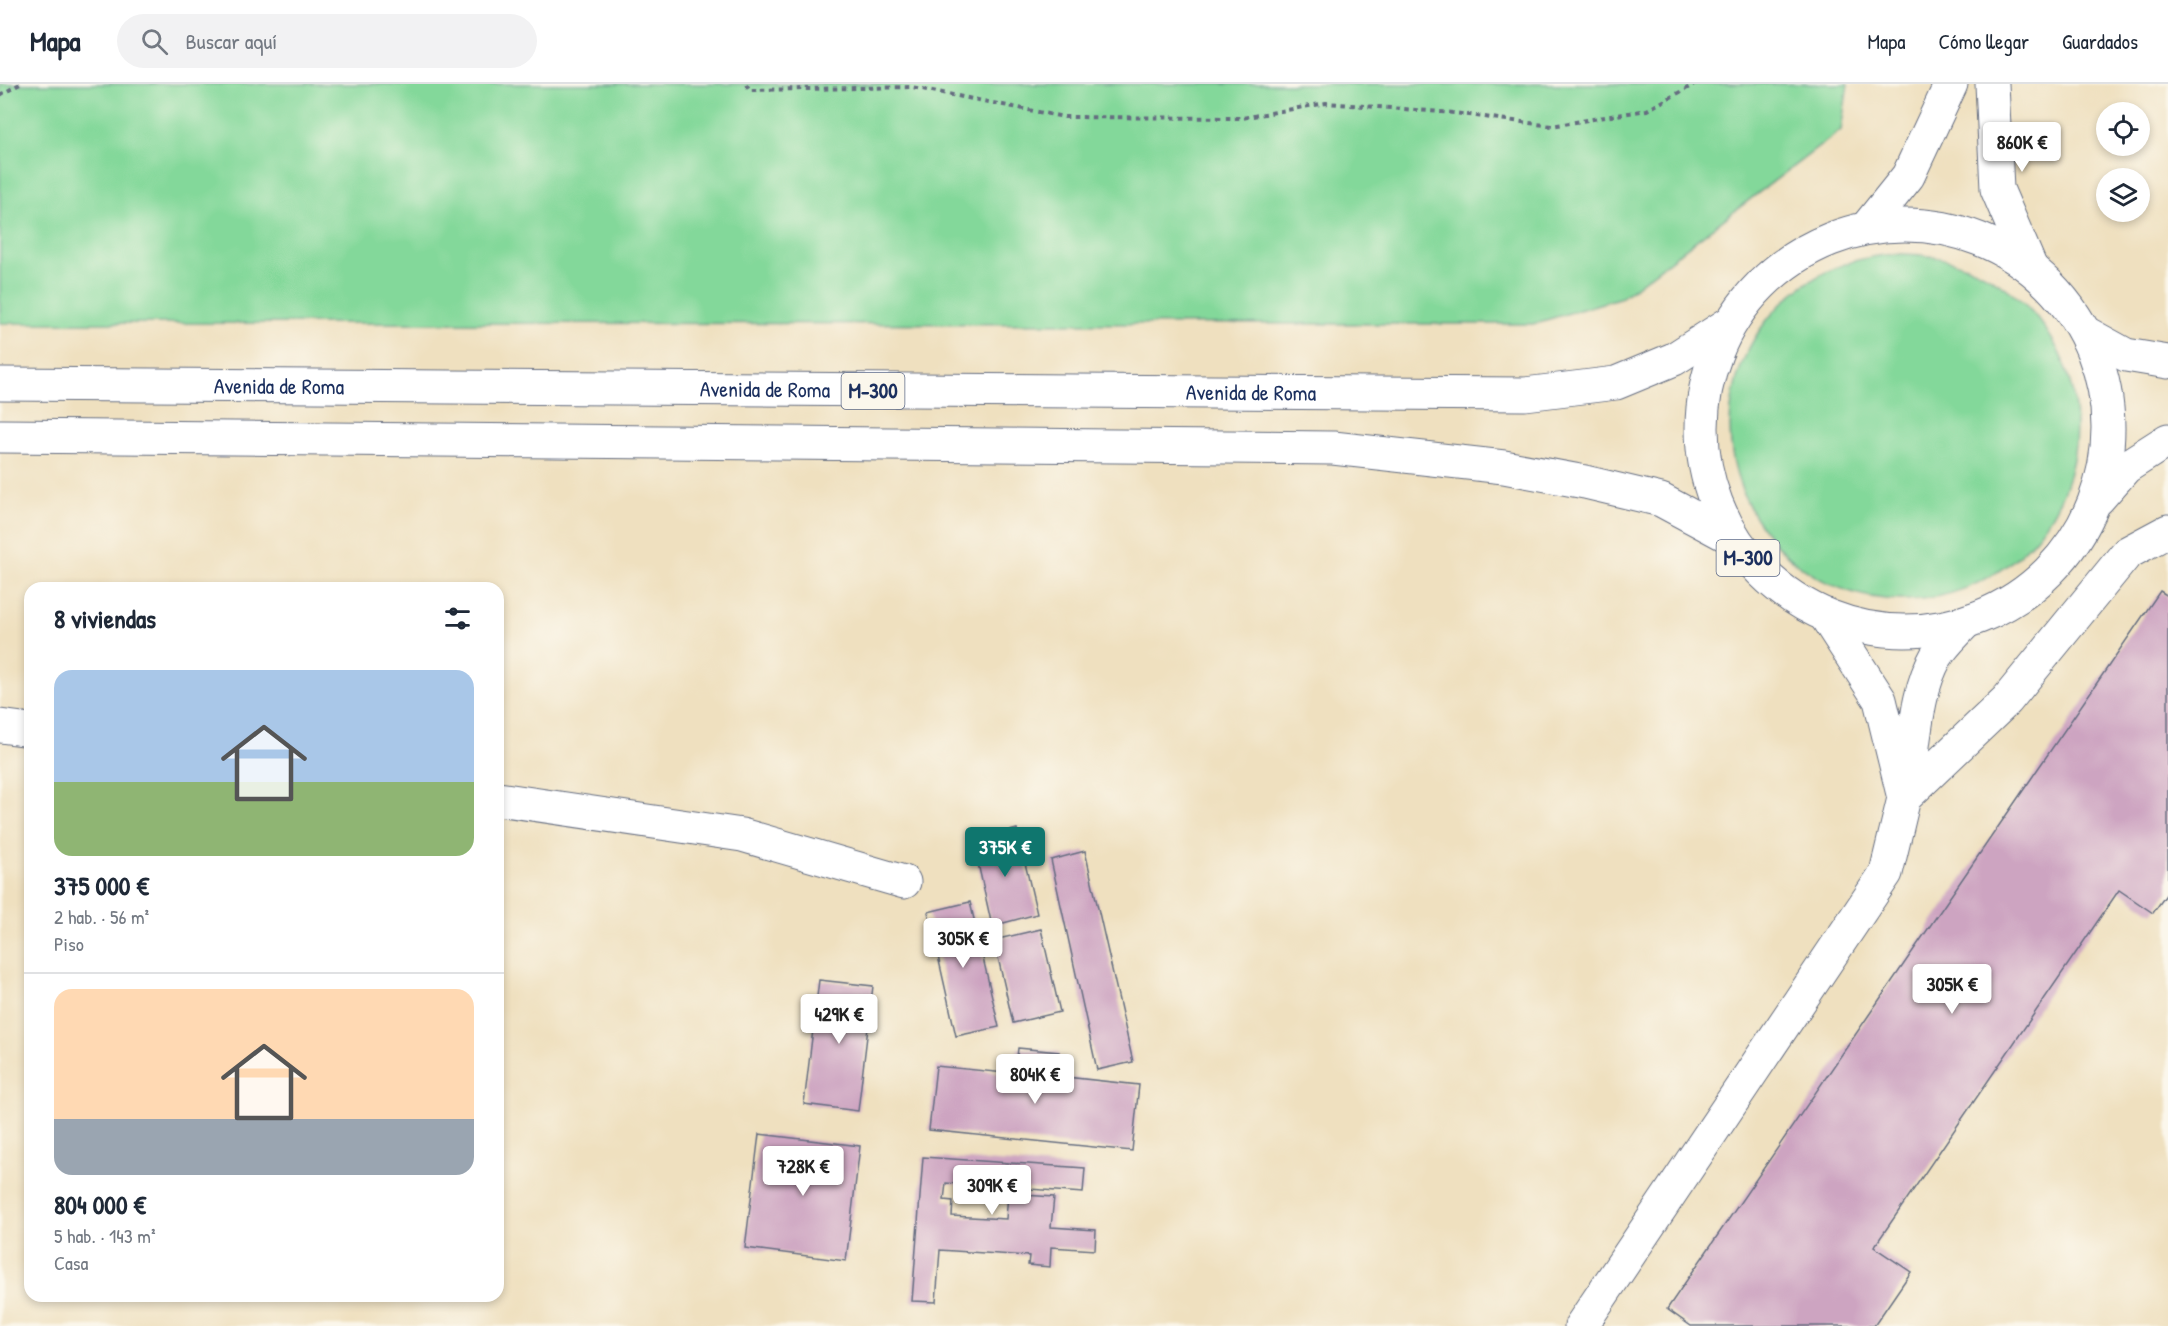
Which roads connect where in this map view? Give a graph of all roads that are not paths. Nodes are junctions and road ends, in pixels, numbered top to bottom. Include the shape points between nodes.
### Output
1 (1951, 84) edge
2 (1992, 84) edge
3 (1868, 227) junction
4 (2030, 266) junction
5 (1730, 323) junction
6 (2086, 333) junction
7 (2168, 362) edge
8 (0, 384) edge
9 (0, 436) edge
10 (2168, 440) edge
11 (2095, 503) junction
12 (2168, 531) edge
13 (1730, 537) junction
14 (1827, 618) junction
15 (1963, 624) junction
16 (0, 726) edge
17 (24, 729) edge
18 (1904, 798) junction
19 (504, 800) edge
20 (904, 882) dead end
21 (1581, 1326) edge

1 - 3 main road via 1908,176
2 - 4 main road via 1997,189
3 - 4 main road, M-300 via 1924,225 1980,238
3 - 5 main road, M-300 via 1813,246 1766,278
4 - 6 main road, M-300 via 2061,297
5 - 8 main road, Avenida de Roma / M-300 via 1674,359 1616,383 1526,394
5 - 13 main road, M-300 via 1707,374 1700,430 1708,485
6 - 7 main road, M-300 via 2126,355
6 - 11 main road, M-300 via 2105,388 2109,446
9 - 13 main road, M-300 via 1333,448 1504,467 1585,482 1661,500
10 - 11 main road, M-300 via 2126,468
11 - 15 main road, M-300 via 2064,556 2019,598
12 - 18 main road via 2127,553 2007,700
13 - 14 main road, M-300 via 1772,585
14 - 15 main road, M-300 via 1894,633
14 - 18 main road via 1880,700
15 - 18 main road via 1936,656 1921,697
16 - 17 main road
18 - 21 main road via 1886,873
19 - 20 main road via 742,835

